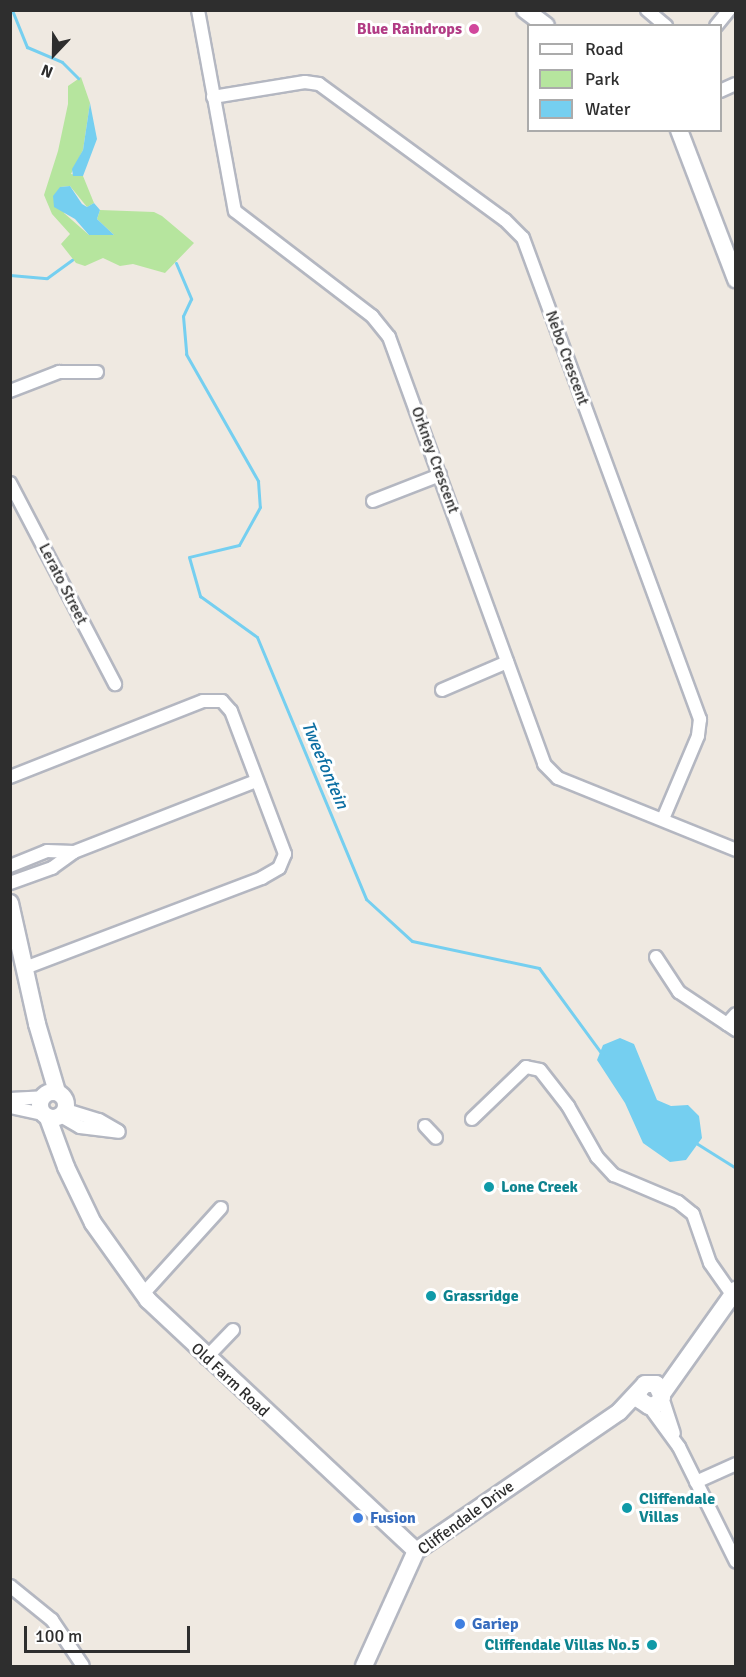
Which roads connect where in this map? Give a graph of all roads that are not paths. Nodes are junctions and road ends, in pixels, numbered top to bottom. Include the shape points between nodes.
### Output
1 (198, 10) edge
2 (525, 10) edge
3 (647, 10) edge
4 (729, 10) edge
5 (543, 24) edge
6 (664, 24) edge
7 (718, 24) edge
8 (213, 97) junction
9 (679, 132) edge
10 (735, 279) edge
11 (97, 372) dead end
12 (10, 391) edge
13 (440, 475) junction
14 (10, 483) edge
15 (373, 501) dead end
16 (507, 662) junction
17 (115, 684) dead end
18 (442, 690) dead end
19 (10, 777) edge
20 (256, 781) junction
21 (663, 819) junction
22 (735, 850) edge
23 (74, 852) junction
24 (10, 866) edge
25 (10, 883) edge
26 (10, 903) edge
27 (656, 957) dead end
28 (25, 968) junction
29 (735, 1014) edge
30 (731, 1027) edge
31 (10, 1099) edge
32 (10, 1107) edge
33 (52, 1108) junction
34 (472, 1119) dead end
35 (424, 1126) dead end
36 (435, 1138) dead end
37 (221, 1208) dead end
38 (734, 1292) edge
39 (143, 1294) junction
40 (233, 1330) dead end
41 (206, 1358) junction
42 (652, 1396) junction
43 (735, 1464) edge
44 (696, 1482) junction
45 (416, 1551) junction
46 (735, 1562) edge
47 (10, 1586) edge
48 (82, 1666) edge
49 (364, 1666) edge

1 - 8 street, Orkney Crescent
2 - 5 street
3 - 6 street
4 - 7 street
8 - 13 street, Orkney Crescent via 235,211 385,329
8 - 21 street, Nebo Crescent via 305,82 319,84 505,219 523,238 700,719 698,736
9 - 10 street
11 - 12 street via 58,372
13 - 15 street
13 - 16 street, Orkney Crescent
14 - 17 street, Lerato Street
16 - 18 street
16 - 21 street, Orkney Crescent via 550,772
19 - 20 street via 216,700 231,711
20 - 23 street
20 - 28 street via 283,847 284,860 279,868
21 - 22 street, Orkney Crescent
23 - 24 street via 47,852
23 - 25 street via 52,868
26 - 28 street, Old Farm Road
27 - 30 street via 679,992
28 - 33 street, Old Farm Road
29 - 30 street
31 - 33 street
32 - 33 street
33 - 39 street, Old Farm Road via 75,1184 104,1241
34 - 38 street via 523,1070 532,1066 547,1075 597,1157 614,1175 687,1207 697,1222 713,1268
35 - 36 street
37 - 39 street
38 - 42 street
39 - 41 street, Old Farm Road
40 - 41 street
41 - 45 street, Old Farm Road
42 - 44 street
42 - 45 street, Cliffendale Drive via 619,1412
43 - 44 street
44 - 46 street
45 - 49 street, Cliffendale Drive
47 - 48 street via 52,1620

